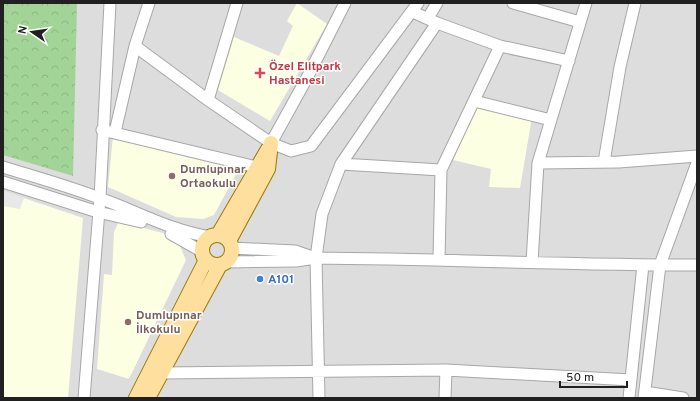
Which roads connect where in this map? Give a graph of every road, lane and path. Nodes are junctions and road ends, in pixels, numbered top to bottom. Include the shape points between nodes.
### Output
1 (110, 3) edge
2 (149, 3) edge
3 (238, 3) edge
4 (345, 3) edge
5 (437, 3) edge
6 (513, 3) edge
7 (586, 3) edge
8 (635, 3) edge
9 (416, 7) edge
10 (433, 21) junction
11 (580, 22) junction
12 (135, 46) junction
13 (500, 46) junction
14 (569, 61) junction
15 (208, 100) junction
16 (474, 102) junction
17 (551, 120) junction
18 (102, 130) junction
19 (115, 132) junction
20 (271, 143) junction
21 (697, 156) edge
22 (604, 162) junction
23 (538, 163) junction
24 (697, 163) edge
25 (341, 164) junction
26 (3, 167) edge
27 (256, 167) junction
28 (441, 170) junction
29 (3, 182) edge
30 (100, 198) junction
31 (98, 212) junction
32 (222, 240) junction
33 (204, 256) junction
34 (316, 258) junction
35 (439, 259) junction
36 (532, 262) junction
37 (223, 264) junction
38 (643, 265) junction
39 (660, 265) junction
40 (697, 265) edge
41 (446, 370) junction
42 (318, 372) junction
43 (162, 373) junction
44 (631, 380) junction
45 (645, 395) edge
46 (84, 398) edge
47 (136, 398) edge
48 (148, 398) edge
49 (319, 398) edge
50 (445, 398) edge
51 (629, 398) edge
52 (684, 398) edge

1 - 18 street
2 - 12 street
3 - 15 street
4 - 20 street
5 - 10 street
6 - 11 street
7 - 11 street
8 - 22 street via 620,67
9 - 10 street
9 - 20 street via 311,146 291,151
10 - 13 street
10 - 25 street
11 - 14 street
12 - 15 street
12 - 19 street
13 - 14 street
13 - 16 street
14 - 17 street
15 - 20 street
16 - 17 street
16 - 28 street
17 - 23 street
18 - 19 street
18 - 30 street
19 - 27 street
20 - 27 main road
20 - 32 main road via 268,169
21 - 22 street
22 - 23 street
23 - 36 street
24 - 39 street
25 - 28 street
25 - 34 street via 322,214
26 - 30 street
27 - 32 main road
28 - 35 street
29 - 31 street
30 - 31 street
30 - 32 street via 186,233
31 - 33 street via 142,222 181,238
31 - 46 street
32 - 33 main road via 206,240
32 - 34 street via 295,251
32 - 37 main road via 231,256
33 - 37 main road via 212,264
33 - 47 main road
34 - 35 street
34 - 37 street
34 - 42 street
35 - 36 street
36 - 38 street
37 - 43 main road
38 - 39 street
38 - 44 street
39 - 40 street
39 - 45 street
41 - 42 street
41 - 44 street
41 - 50 street
42 - 43 street
42 - 49 street
43 - 48 main road
44 - 51 street
45 - 52 street

